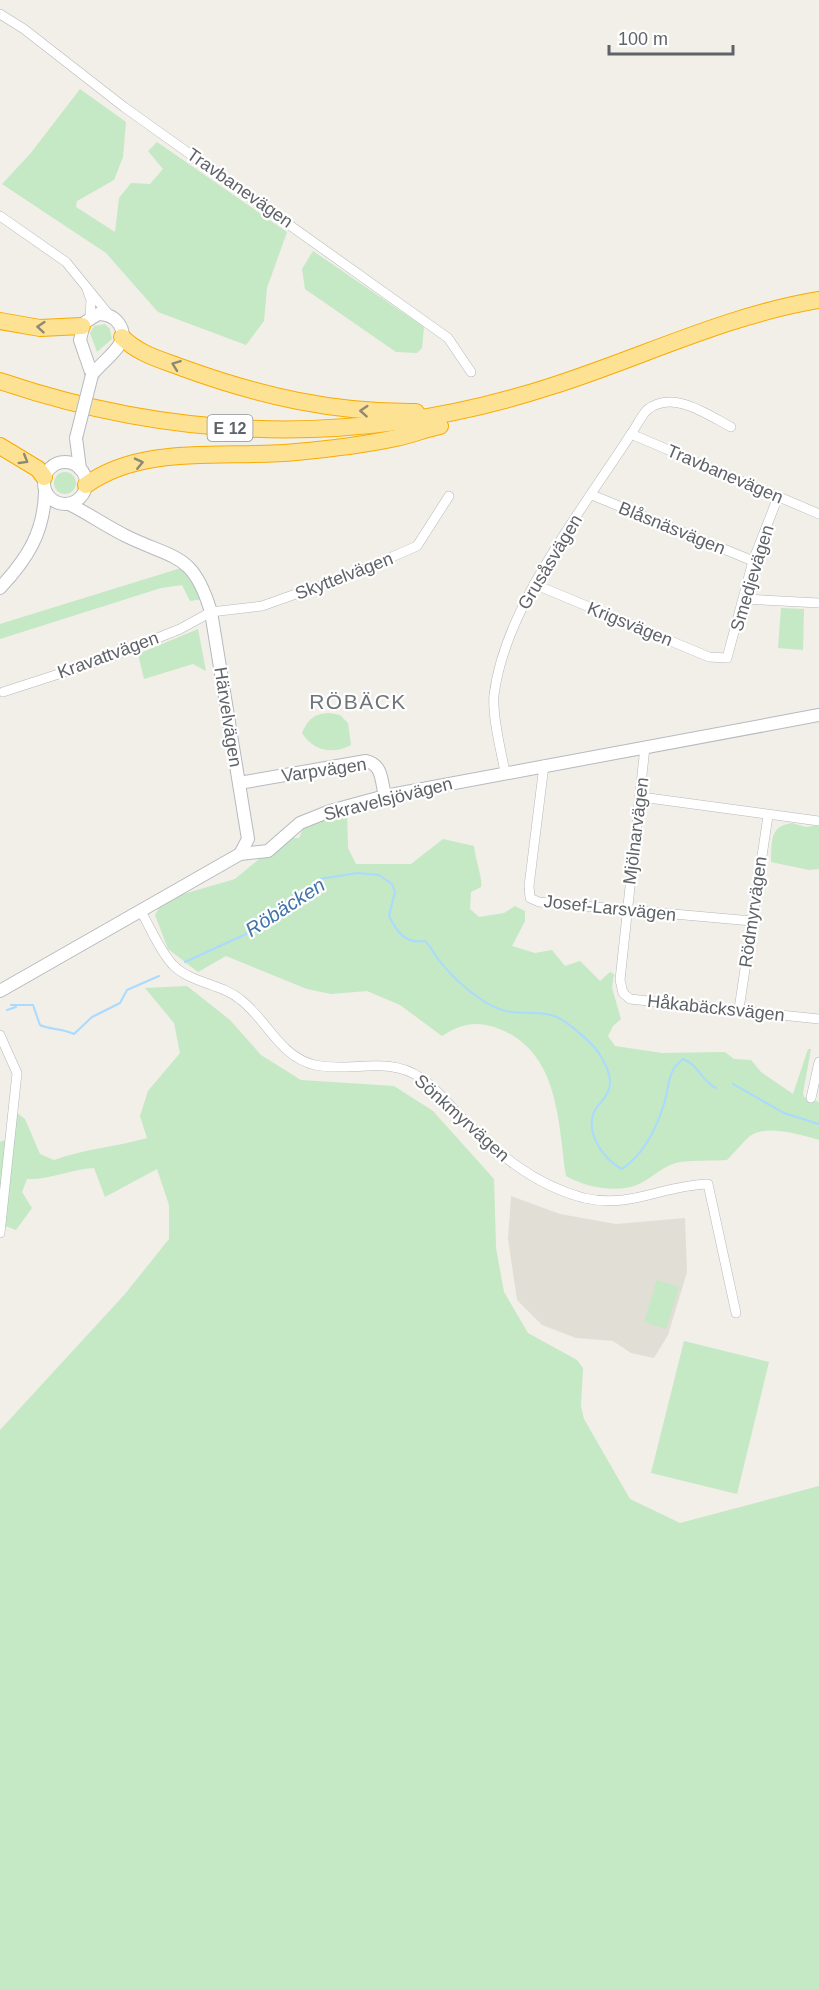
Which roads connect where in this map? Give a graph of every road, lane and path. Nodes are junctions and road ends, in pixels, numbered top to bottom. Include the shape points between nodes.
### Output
1 (0, 14) edge
2 (0, 216) edge
3 (84, 281) junction
4 (819, 300) edge
5 (819, 310) edge
6 (110, 316) junction
7 (0, 321) edge
8 (86, 321) junction
9 (122, 337) junction
10 (471, 372) dead end
11 (92, 375) junction
12 (0, 381) edge
13 (0, 389) edge
14 (465, 410) junction
15 (436, 426) junction
16 (731, 427) dead end
17 (631, 434) junction
18 (76, 438) junction
19 (0, 446) edge
20 (61, 462) junction
21 (80, 469) junction
22 (45, 485) junction
23 (84, 490) junction
24 (592, 495) junction
25 (449, 496) dead end
26 (778, 497) junction
27 (64, 504) junction
28 (819, 514) edge
29 (96, 518) junction
30 (42, 525) junction
31 (753, 561) junction
32 (534, 584) junction
33 (0, 588) edge
34 (744, 599) junction
35 (819, 603) edge
36 (211, 612) junction
37 (727, 658) joint
38 (3, 692) dead end
39 (819, 715) edge
40 (645, 747) junction
41 (544, 765) junction
42 (506, 772) junction
43 (239, 783) junction
44 (385, 796) junction
45 (641, 797) junction
46 (768, 816) junction
47 (819, 821) edge
48 (240, 854) junction
49 (140, 910) junction
50 (627, 910) junction
51 (752, 921) junction
52 (621, 986) joint
53 (0, 991) edge
54 (739, 1009) junction
55 (819, 1019) edge
56 (0, 1035) edge
57 (819, 1062) edge
58 (811, 1098) dead end
59 (0, 1233) edge
60 (736, 1313) dead end

1 - 10 street, Travbanevägen via 447,338
2 - 3 street via 66,262
3 - 6 street
3 - 8 street via 91,300
4 - 14 highway, E 12 via 736,322 550,387
5 - 15 highway, E 12 via 706,341 512,409
6 - 8 street via 102,314
6 - 9 street via 119,324
8 -> 7 highway via 40,328
8 - 11 street via 80,340
9 - 11 street via 117,349
14 -> 9 highway via 366,411 292,402 251,392 159,359 136,349
11 - 18 street, bridge
12 - 14 highway, E 12 via 115,414 254,430 346,429
13 - 15 highway, E 12 via 104,418 194,432 295,437
23 -> 15 highway via 122,467 159,459 345,447 398,438
16 - 17 street, Grusåsvägen via 684,404 664,403 647,410
17 - 24 street, Grusåsvägen
17 - 26 street, Travbanevägen
18 - 20 street
18 - 21 street
19 -> 22 highway via 38,469
20 - 21 street
20 - 22 street via 49,469
21 - 23 street
22 - 27 street via 51,500
22 - 30 street
23 - 27 street
23 - 29 street
24 - 31 street, Blåsnäsvägen
24 - 32 street, Grusåsvägen
25 - 36 street, Skyttelvägen via 417,546 262,606
26 - 28 street, Travbanevägen
26 - 31 street, Smedjevägen
27 - 29 street
27 - 30 street via 48,514
29 - 36 street, Härvelvägen via 189,566 199,579
30 - 33 street via 27,556
31 - 34 street, Smedjevägen
32 - 37 street, Krigsvägen via 709,657
32 - 42 street, Grusåsvägen via 509,639 494,697
34 - 35 street
34 - 37 street, Smedjevägen
36 - 38 street, Kravattvägen via 108,658
36 - 43 street, Härvelvägen
39 - 40 street, Skravelsjövägen
40 - 41 street, Skravelsjövägen
40 - 45 street, Mjölnarvägen
41 - 42 street, Skravelsjövägen
41 - 50 street, Josef-Larsvägen via 530,898
42 - 44 street, Skravelsjövägen
43 - 44 street, Varpvägen via 366,761 379,768
43 - 48 street, Härvelvägen via 248,839
44 - 48 street, Skravelsjövägen via 300,823 268,851
45 - 46 street
45 - 50 street, Mjölnarvägen
46 - 47 street
46 - 51 street, Rödmyrvägen
48 - 49 street, Skravelsjövägen
49 - 53 street, Skravelsjövägen
49 - 60 street, Sönkmyrvägen via 181,972 233,994 300,1059 331,1067 382,1065 410,1072 427,1083 492,1147 538,1180 576,1195 617,1203 685,1185 708,1184
50 - 51 street, Josef-Larsvägen
50 - 52 street, Mjölnarvägen
51 - 54 street, Rödmyrvägen
52 - 54 street, Håkabäcksvägen via 630,999
54 - 55 street, Håkabäcksvägen
56 - 59 street via 17,1073
57 - 58 street

